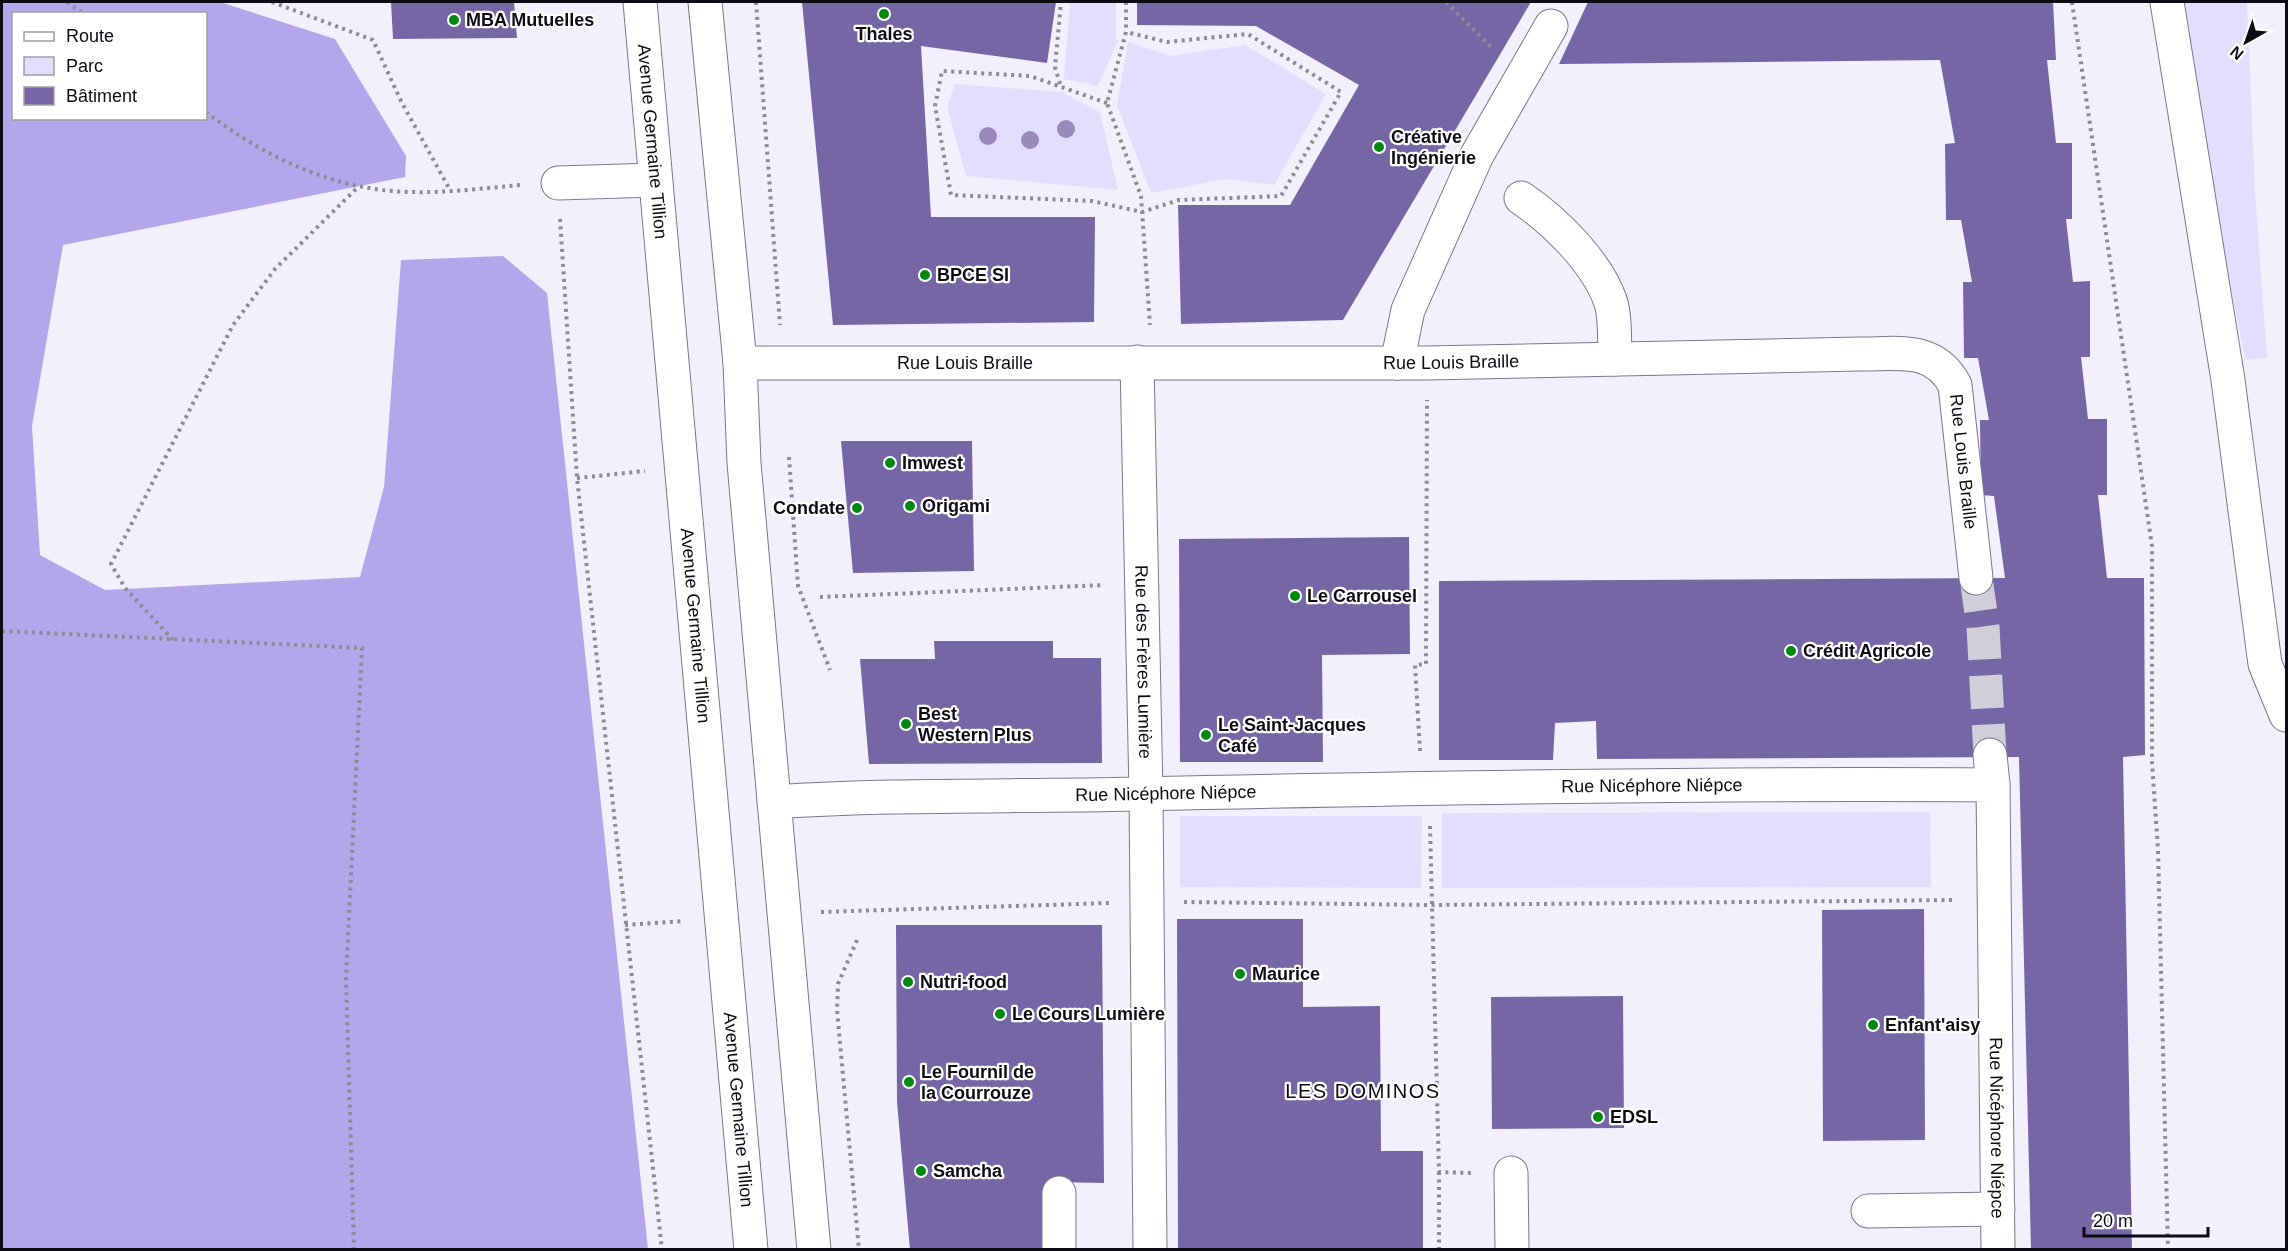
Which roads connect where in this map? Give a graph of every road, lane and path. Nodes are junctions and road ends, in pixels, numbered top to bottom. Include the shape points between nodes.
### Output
1 (67, 2) edge
2 (272, 2) edge
3 (640, 2) edge
4 (705, 2) edge
5 (756, 2) edge
6 (1061, 2) edge
7 (1126, 2) edge
8 (1446, 2) edge
9 (2072, 2) edge
10 (2168, 2) edge
11 (81, 12) edge
12 (1551, 26) dead end
13 (1126, 32) junction
14 (1522, 77) junction
15 (1060, 85) junction
16 (1107, 103) junction
17 (207, 113) edge
18 (655, 180) junction
19 (558, 183) junction
20 (358, 187) junction
21 (450, 190) junction
22 (1521, 198) dead end
23 (1142, 212) junction
24 (1615, 359) junction
25 (1145, 362) junction
26 (740, 363) junction
27 (1397, 363) junction
28 (783, 365) junction
29 (1427, 422) dead end
30 (789, 457) dead end
31 (1976, 578) tunnel mouth
32 (1105, 585) dead end
33 (820, 597) dead end
34 (2, 631) edge
35 (173, 640) junction
36 (830, 670) dead end
37 (2286, 715) edge
38 (1429, 786) junction
39 (1146, 794) junction
40 (774, 801) junction
41 (1430, 819) dead end
42 (1994, 899) junction
43 (1147, 902) junction
44 (1431, 904) junction
45 (855, 910) dead end
46 (857, 940) dead end
47 (1439, 1173) junction
48 (1510, 1173) joint
49 (1059, 1193) dead end
50 (1998, 1209) junction
51 (1868, 1211) dead end
52 (354, 1250) edge
53 (662, 1250) edge
54 (751, 1250) edge
55 (814, 1250) edge
56 (859, 1250) edge
57 (1059, 1250) edge
58 (1150, 1250) edge
59 (1439, 1250) edge
60 (1512, 1250) edge
61 (1998, 1250) edge
62 (2168, 1250) edge

1 - 11 path
2 - 21 path via 373,40
3 - 18 main road, Avenue Germaine Tillion
4 - 26 main road
5 - 28 path
6 - 15 path via 1055,68
7 - 13 path
8 - 14 path
9 - 62 path via 2152,546 2152,764 2158,849
10 - 37 main road via 2228,380 2265,664
12 - 14 main road
13 - 16 path
13 - 23 path via 1167,42 1248,34 1341,92 1281,196 1179,200
14 - 27 main road via 1477,155 1408,310
15 - 16 path
15 - 23 path via 1030,76 942,70 935,106 951,195 1092,201
16 - 23 path via 1141,196
17 - 20 path via 280,160
18 - 19 main road
18 - 54 main road, Avenue Germaine Tillion
19 - 21 path
19 - 53 path via 577,478
20 - 21 path via 411,192
20 - 35 path via 275,269 232,325 111,564 125,588
22 - 24 main road via 1543,212 1573,243 1602,285 1612,305
23 - 25 path
24 - 27 main road, Rue Louis Braille
24 - 31 main road, Rue Louis Braille via 1871,354 1921,355 1936,361 1947,370 1955,385
25 - 27 main road, Rue Louis Braille
25 - 28 main road, Rue Louis Braille
25 - 39 main road, Rue des Frères Lumière
26 - 28 main road, Rue Louis Braille
26 - 40 main road via 744,463
29 - 38 path via 1426,664 1415,665 1420,761
30 - 36 path via 798,586
32 - 33 path
34 - 35 path
35 - 52 path via 363,648 346,978
38 - 39 main road, Rue Nicéphore Niépce
38 - 42 main road, Rue Nicéphore Niépce via 1992,770
39 - 40 main road, Rue Nicéphore Niépce
39 - 43 main road, Rue des Frères Lumière
40 - 55 main road
41 - 44 path
42 - 44 path
42 - 50 main road, Rue Nicéphore Niépce
43 - 44 path
43 - 45 path
43 - 58 main road, Rue des Frères Lumière
44 - 47 path
46 - 56 path via 838,984 837,1010
47 - 48 path
47 - 59 path
48 - 60 main road
49 - 57 main road
50 - 51 main road
50 - 61 main road, Rue Nicéphore Niépce

